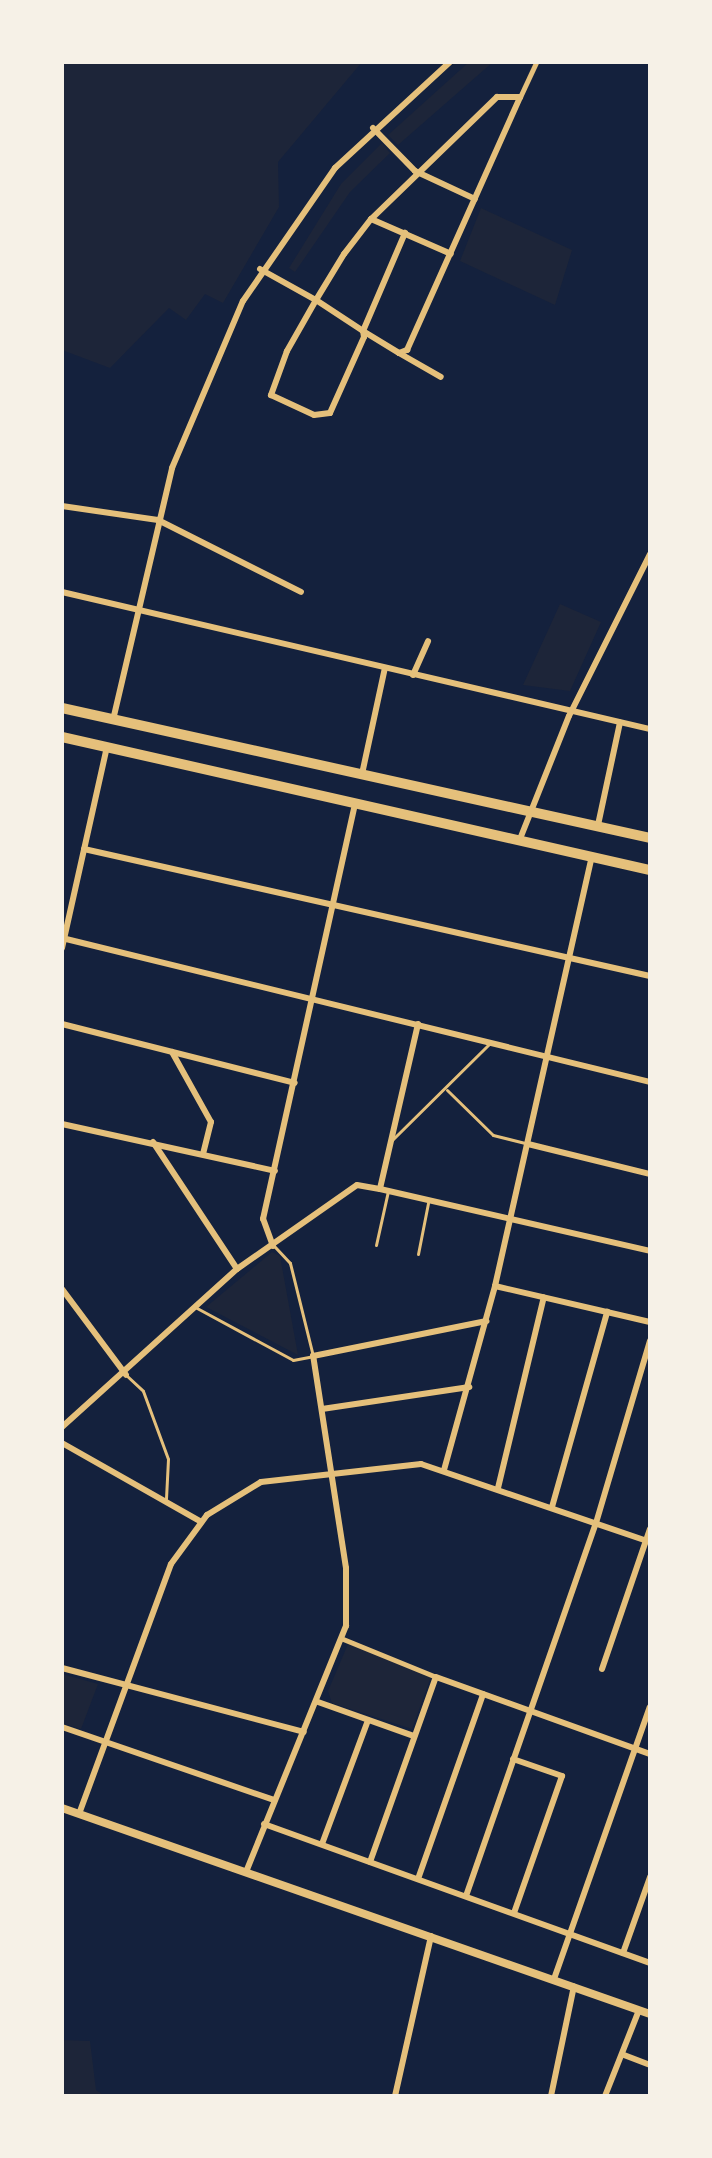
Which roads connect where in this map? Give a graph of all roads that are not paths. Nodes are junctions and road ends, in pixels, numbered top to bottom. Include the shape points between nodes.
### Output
1 (450, 62) edge
2 (536, 62) edge
3 (520, 97) junction
4 (373, 128) junction
5 (415, 171) junction
6 (475, 199) junction
7 (371, 219) junction
8 (405, 233) junction
9 (451, 254) junction
10 (260, 269) junction
11 (316, 300) junction
12 (363, 331) junction
13 (399, 353) junction
14 (441, 377) dead end
15 (62, 506) edge
16 (158, 520) junction
17 (650, 554) edge
18 (62, 592) edge
19 (301, 592) dead end
20 (136, 609) junction
21 (428, 641) dead end
22 (385, 668) junction
23 (413, 675) junction
24 (62, 708) edge
25 (573, 711) junction
26 (113, 720) junction
27 (620, 722) junction
28 (650, 729) edge
29 (62, 737) edge
30 (107, 747) junction
31 (362, 774) junction
32 (355, 803) junction
33 (526, 808) junction
34 (598, 825) junction
35 (650, 838) edge
36 (520, 839) junction
37 (84, 849) junction
38 (592, 856) junction
39 (650, 870) edge
40 (334, 902) junction
41 (63, 938) edge
42 (62, 948) edge
43 (569, 957) junction
44 (650, 976) edge
45 (313, 999) junction
46 (62, 1024) edge
47 (418, 1024) junction
48 (491, 1042) junction
49 (172, 1052) junction
50 (547, 1055) junction
51 (650, 1082) edge
52 (295, 1083) junction
53 (447, 1090) junction
54 (62, 1124) edge
55 (392, 1140) junction
56 (153, 1142) junction
57 (528, 1144) junction
58 (203, 1153) junction
59 (275, 1171) junction
60 (650, 1174) edge
61 (384, 1190) junction
62 (428, 1200) junction
63 (510, 1218) junction
64 (376, 1245) dead end
65 (273, 1246) junction
66 (650, 1251) edge
67 (418, 1254) dead end
68 (237, 1269) junction
69 (495, 1286) junction
70 (62, 1289) edge
71 (544, 1297) junction
72 (195, 1307) junction
73 (607, 1312) junction
74 (486, 1321) junction
75 (650, 1322) edge
76 (650, 1341) edge
77 (313, 1356) junction
78 (126, 1375) junction
79 (469, 1387) junction
80 (322, 1409) junction
81 (62, 1427) edge
82 (62, 1443) edge
83 (444, 1470) junction
84 (332, 1471) junction
85 (498, 1488) junction
86 (165, 1501) junction
87 (552, 1507) junction
88 (200, 1521) junction
89 (596, 1523) junction
90 (650, 1529) edge
91 (648, 1541) edge
92 (343, 1639) junction
93 (62, 1668) edge
94 (602, 1669) dead end
95 (436, 1677) junction
96 (126, 1685) junction
97 (483, 1694) junction
98 (318, 1702) junction
99 (650, 1707) edge
100 (528, 1710) junction
101 (368, 1720) junction
102 (62, 1727) edge
103 (304, 1732) junction
104 (414, 1736) junction
105 (105, 1742) junction
106 (636, 1749) junction
107 (650, 1754) edge
108 (513, 1759) junction
109 (274, 1800) junction
110 (62, 1808) edge
111 (79, 1814) junction
112 (264, 1824) junction
113 (322, 1844) junction
114 (370, 1862) junction
115 (246, 1872) junction
116 (650, 1877) edge
117 (418, 1879) junction
118 (466, 1896) junction
119 (514, 1913) junction
120 (570, 1933) junction
121 (431, 1936) junction
122 (623, 1953) junction
123 (650, 1963) edge
124 (554, 1979) junction
125 (574, 1986) junction
126 (639, 2010) junction
127 (650, 2014) edge
128 (624, 2055) junction
129 (650, 2065) edge
130 (395, 2096) edge
131 (551, 2096) edge
132 (605, 2096) edge

1 - 4 street
2 - 3 street
3 - 5 street via 497,97
3 - 6 street
4 - 5 street
4 - 10 street
5 - 6 street
5 - 7 street
6 - 9 street
7 - 8 street
7 - 11 street
8 - 9 street
8 - 12 street
9 - 13 street via 419,332
10 - 11 street
10 - 16 street via 180,444
11 - 12 street
11 - 12 street via 271,395 323,418
12 - 13 street
13 - 14 street
15 - 16 street
16 - 19 street
16 - 20 street
17 - 25 street
18 - 20 street
20 - 22 street
20 - 26 street
21 - 23 street
22 - 23 street
22 - 31 street
23 - 25 street
24 - 26 main road
25 - 27 street
25 - 33 street
26 - 31 main road
27 - 28 street
27 - 34 street
29 - 30 main road
30 - 32 main road
30 - 37 street
31 - 33 main road
32 - 36 main road
32 - 40 street
33 - 34 main road
33 - 36 street
34 - 35 main road
36 - 38 main road
37 - 40 street
37 - 41 street
38 - 39 main road
38 - 43 street
40 - 43 street
40 - 45 street
41 - 42 street
41 - 45 street
43 - 44 street
43 - 50 street
45 - 47 street
45 - 52 street
46 - 49 street
47 - 48 street
47 - 55 street
48 - 50 street
48 - 53 lane
49 - 52 street
49 - 58 street via 211,1122
50 - 51 street
50 - 57 street
52 - 59 street
53 - 55 lane
53 - 57 lane via 493,1135
54 - 56 street
55 - 61 street
56 - 58 street
56 - 68 street
57 - 60 street
57 - 63 street
58 - 59 street
59 - 65 street via 262,1229
61 - 62 street
61 - 64 lane
61 - 65 street via 357,1185
62 - 63 street
62 - 67 lane
63 - 66 street
63 - 69 street
65 - 68 street
65 - 77 lane via 290,1263
68 - 72 street
69 - 71 street
69 - 74 street
70 - 78 street
71 - 73 street
71 - 85 street
72 - 77 lane via 293,1360
72 - 78 street
73 - 75 street
73 - 87 street
74 - 77 street
74 - 79 street
76 - 89 street
77 - 80 street
78 - 81 street
78 - 86 lane via 143,1391 168,1459
79 - 80 street
79 - 83 street
80 - 84 street
82 - 86 street
83 - 84 street via 402,1462
83 - 85 street
84 - 88 street via 261,1482
84 - 92 street via 346,1568
85 - 87 street
86 - 88 street
87 - 89 street
88 - 96 street via 171,1564
89 - 91 street
89 - 100 street
90 - 91 street
91 - 94 street
92 - 95 street
92 - 98 street
93 - 96 street
95 - 97 street
95 - 104 street
96 - 103 street
96 - 105 street
97 - 100 street
97 - 117 street
98 - 101 street
98 - 103 street
99 - 106 street
100 - 106 street
100 - 108 street
101 - 104 street
101 - 113 street
102 - 105 street
103 - 109 street
104 - 114 street
105 - 109 street
105 - 111 street
106 - 107 street
106 - 120 street
108 - 118 street
108 - 119 street via 562,1776
109 - 112 street
110 - 111 street
111 - 115 street
112 - 113 street
112 - 115 street
113 - 114 street
114 - 117 street
115 - 121 street
116 - 122 street
117 - 118 street
118 - 119 street
119 - 120 street
120 - 122 street
120 - 124 street
121 - 124 street
121 - 130 street
122 - 123 street
124 - 125 street
125 - 126 street
125 - 131 street
126 - 127 street
126 - 128 street
128 - 129 street
128 - 132 street

